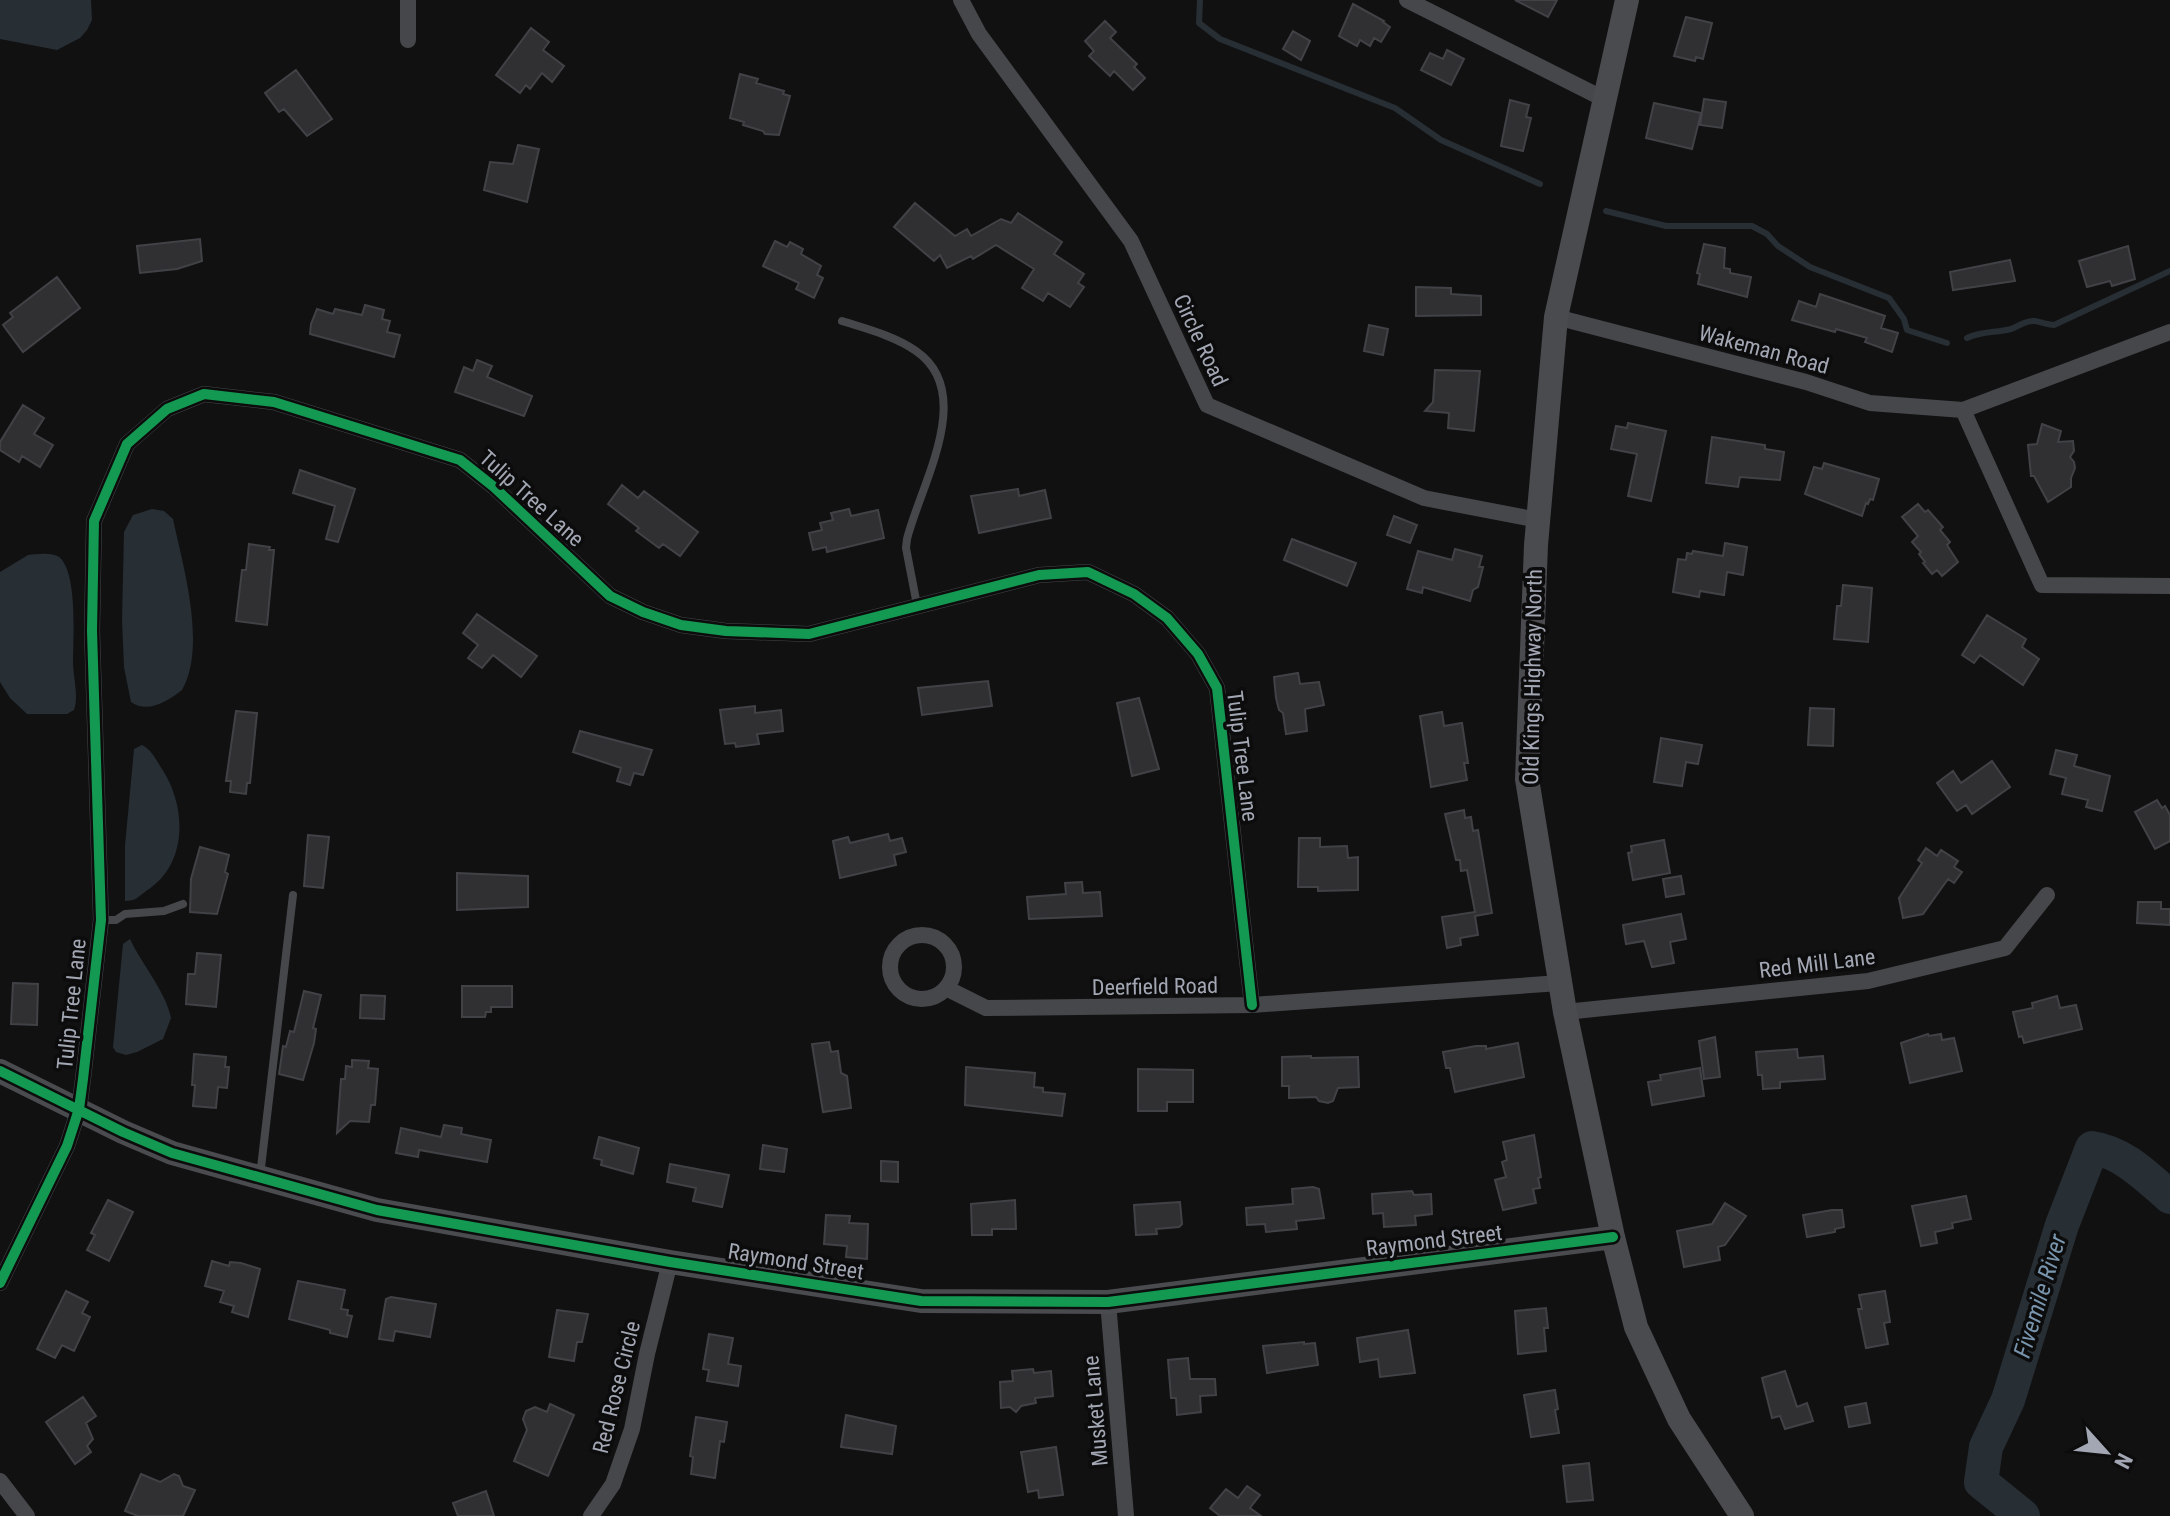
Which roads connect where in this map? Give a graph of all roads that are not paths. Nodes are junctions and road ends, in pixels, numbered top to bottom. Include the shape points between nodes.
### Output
1 (408, 0) edge
2 (961, 0) edge
3 (1407, 0) edge
4 (1627, 0) edge
5 (408, 40) dead end
6 (1604, 99) junction
7 (1556, 317) junction
8 (842, 321) dead end
9 (2170, 332) edge
10 (1963, 410) junction
11 (1538, 520) junction
12 (2170, 586) edge
13 (917, 605) junction
14 (293, 895) dead end
15 (2047, 895) dead end
16 (183, 904) dead end
17 (101, 920) junction
18 (1560, 983) junction
19 (946, 988) dead end
20 (1252, 1005) junction
21 (1565, 1012) junction
22 (0, 1071) edge
23 (79, 1109) junction
24 (259, 1178) junction
25 (1613, 1237) junction
26 (670, 1262) junction
27 (0, 1283) edge
28 (1108, 1302) junction
29 (0, 1481) edge
30 (27, 1516) edge
31 (591, 1516) edge
32 (1126, 1516) edge
33 (1742, 1516) edge

1 - 5 street
2 - 11 street, Circle Road via 979,34 1131,241 1207,405 1424,498
3 - 6 street
4 - 6 street, Old Kings Highway North
6 - 7 street, Old Kings Highway North
7 - 10 street, Wakeman Road via 1870,403
7 - 11 street, Old Kings Highway North
8 - 13 lane via 913,348 931,364 942,387 939,444 907,539
9 - 10 street, Wakeman Road
10 - 12 street via 2042,585
11 - 18 street, Old Kings Highway North via 1527,779
13 - 17 street, Tulip Tree Lane via 809,634 681,625 610,596 460,460 274,402 204,394 167,409 127,444 94,521
13 - 20 street, Tulip Tree Lane via 1039,575 1088,572 1134,594 1167,618 1198,654 1217,688
14 - 24 lane
15 - 21 street, Red Mill Lane via 2005,948 1868,981
16 - 17 lane
17 - 23 street, Tulip Tree Lane
18 - 20 street, Deerfield Road
18 - 21 street, Old Kings Highway North
19 - 20 street, Deerfield Road via 986,1008
21 - 25 street, Old Kings Highway North
22 - 23 street, Raymond Street
23 - 24 street, Raymond Street via 172,1153
23 - 27 street via 67,1146
24 - 26 street, Raymond Street via 377,1210
25 - 28 street, Raymond Street
25 - 33 street, Old Kings Highway North via 1636,1327 1679,1419
26 - 28 street, Raymond Street via 921,1301
26 - 31 street, Red Rose Circle via 632,1429 613,1484
28 - 32 street, Musket Lane
29 - 30 street

